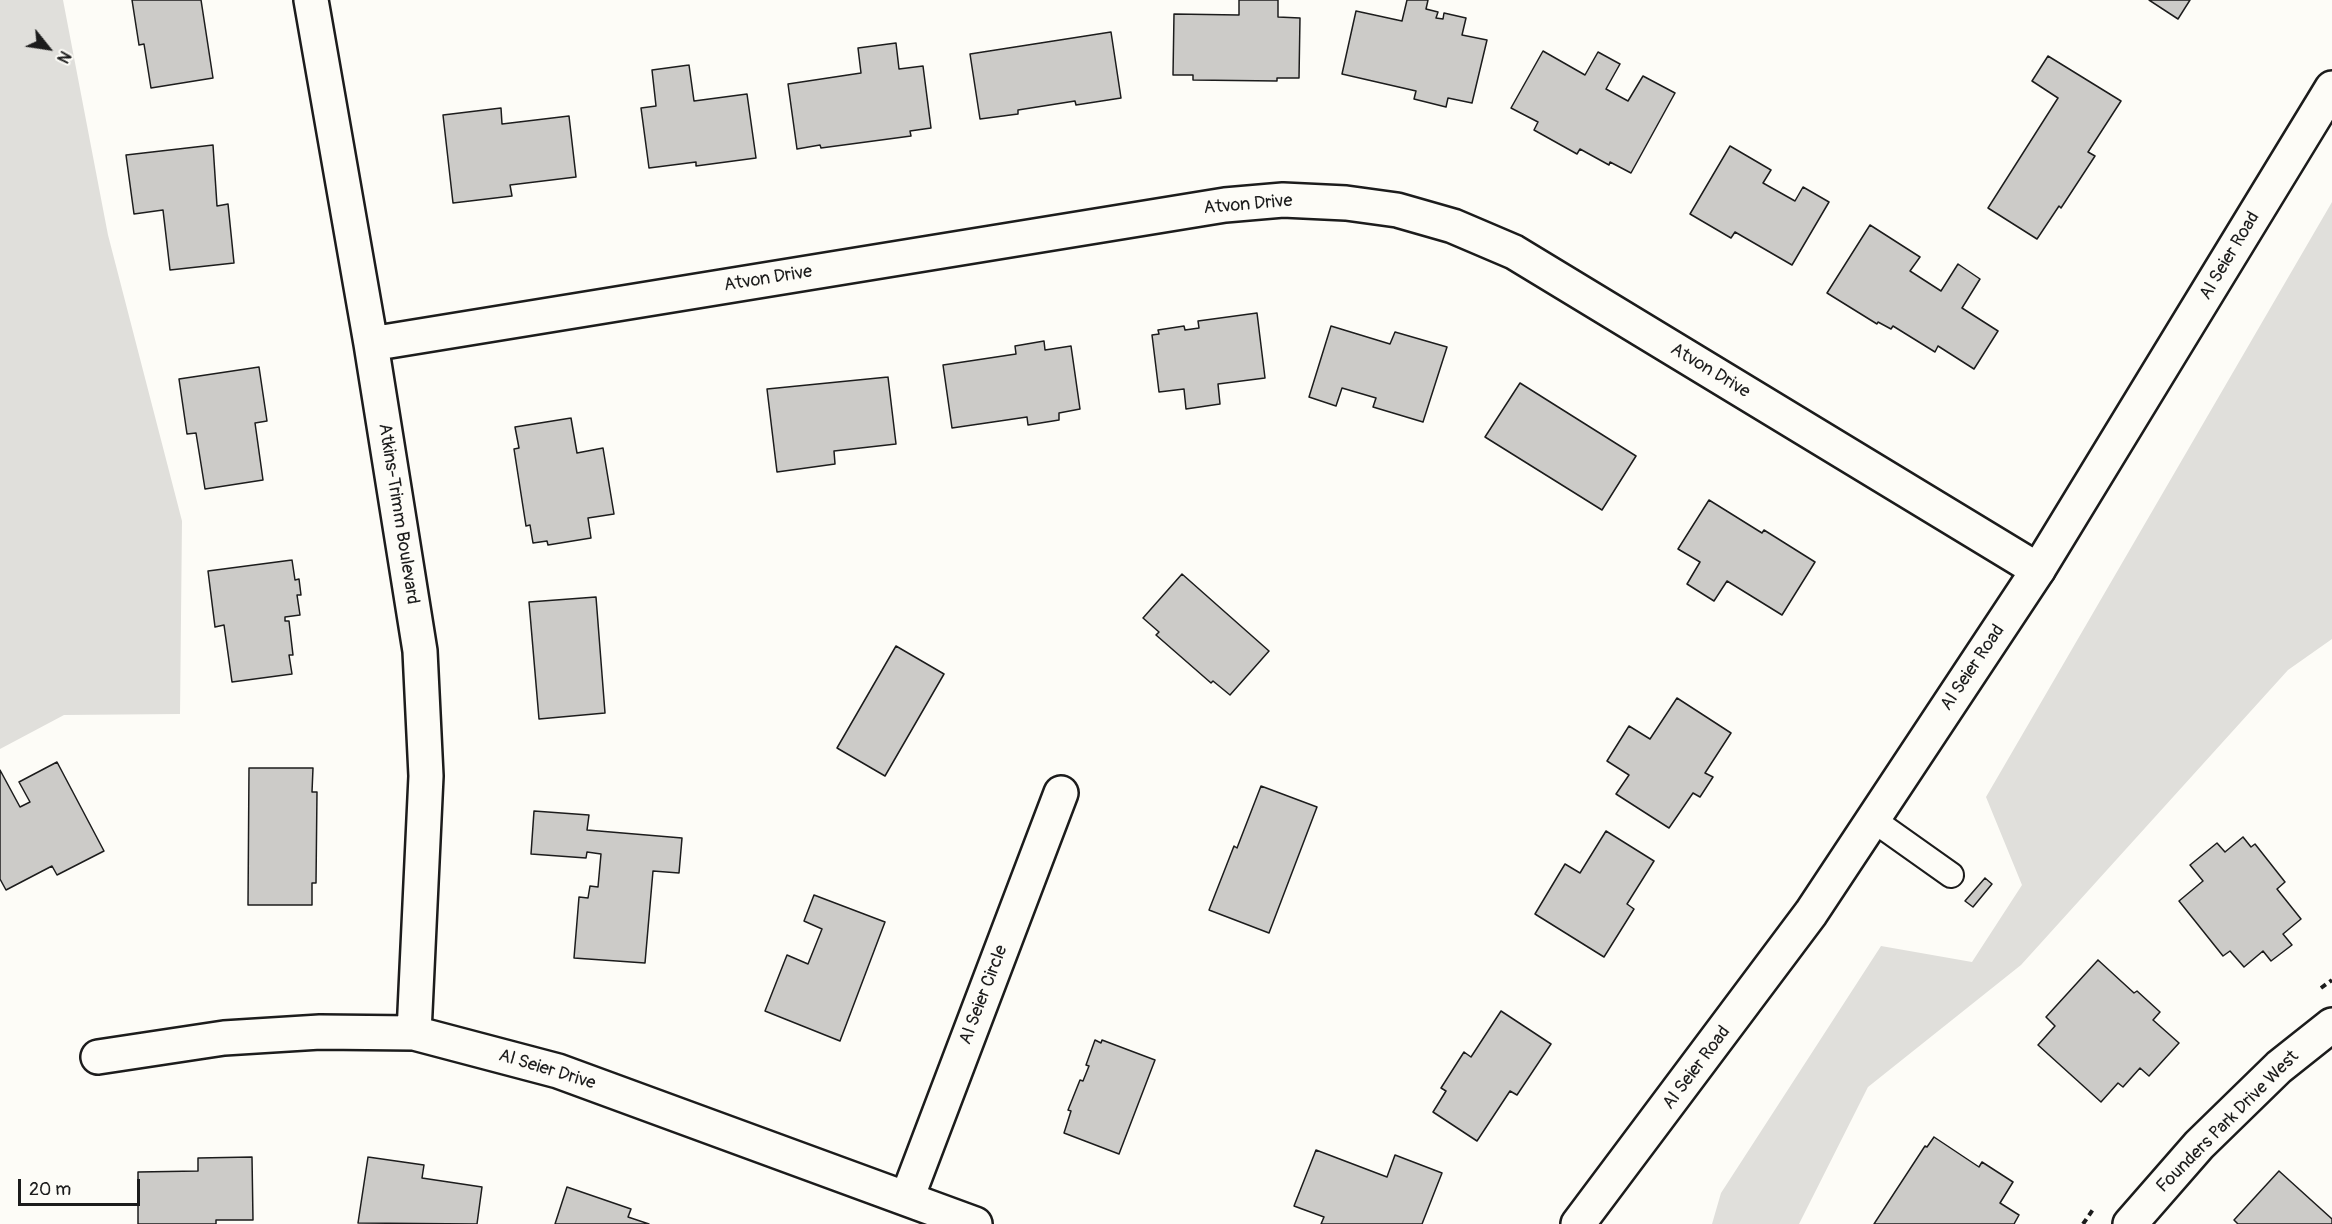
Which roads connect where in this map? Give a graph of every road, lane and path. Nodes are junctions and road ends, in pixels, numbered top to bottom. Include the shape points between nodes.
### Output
1 (311, 0) edge
2 (2332, 88) edge
3 (371, 344) junction
4 (2038, 570) junction
5 (1061, 793) dead end
6 (1872, 819) junction
7 (1952, 875) dead end
8 (2332, 1025) edge
9 (414, 1033) junction
10 (98, 1057) dead end
11 (907, 1198) junction
12 (975, 1224) edge
13 (1578, 1224) edge
14 (2130, 1224) edge

1 - 3 street, Atkins-Trimm Boulevard
2 - 4 street, Al Seier Road
3 - 4 street, Atvon Drive via 1225,205 1283,200 1398,210 1453,226 1514,252
3 - 9 street, Atkins-Trimm Boulevard via 420,651 426,776
4 - 6 street, Al Seier Road
5 - 11 street, Al Seier Circle
6 - 7 lane
6 - 13 street, Al Seier Road via 1811,913
8 - 14 street, Founders Park Drive West via 2279,1067 2199,1145
9 - 10 street, Al Seier Drive via 320,1032 224,1038
9 - 11 street, Al Seier Drive via 558,1071
11 - 12 street, Al Seier Drive

